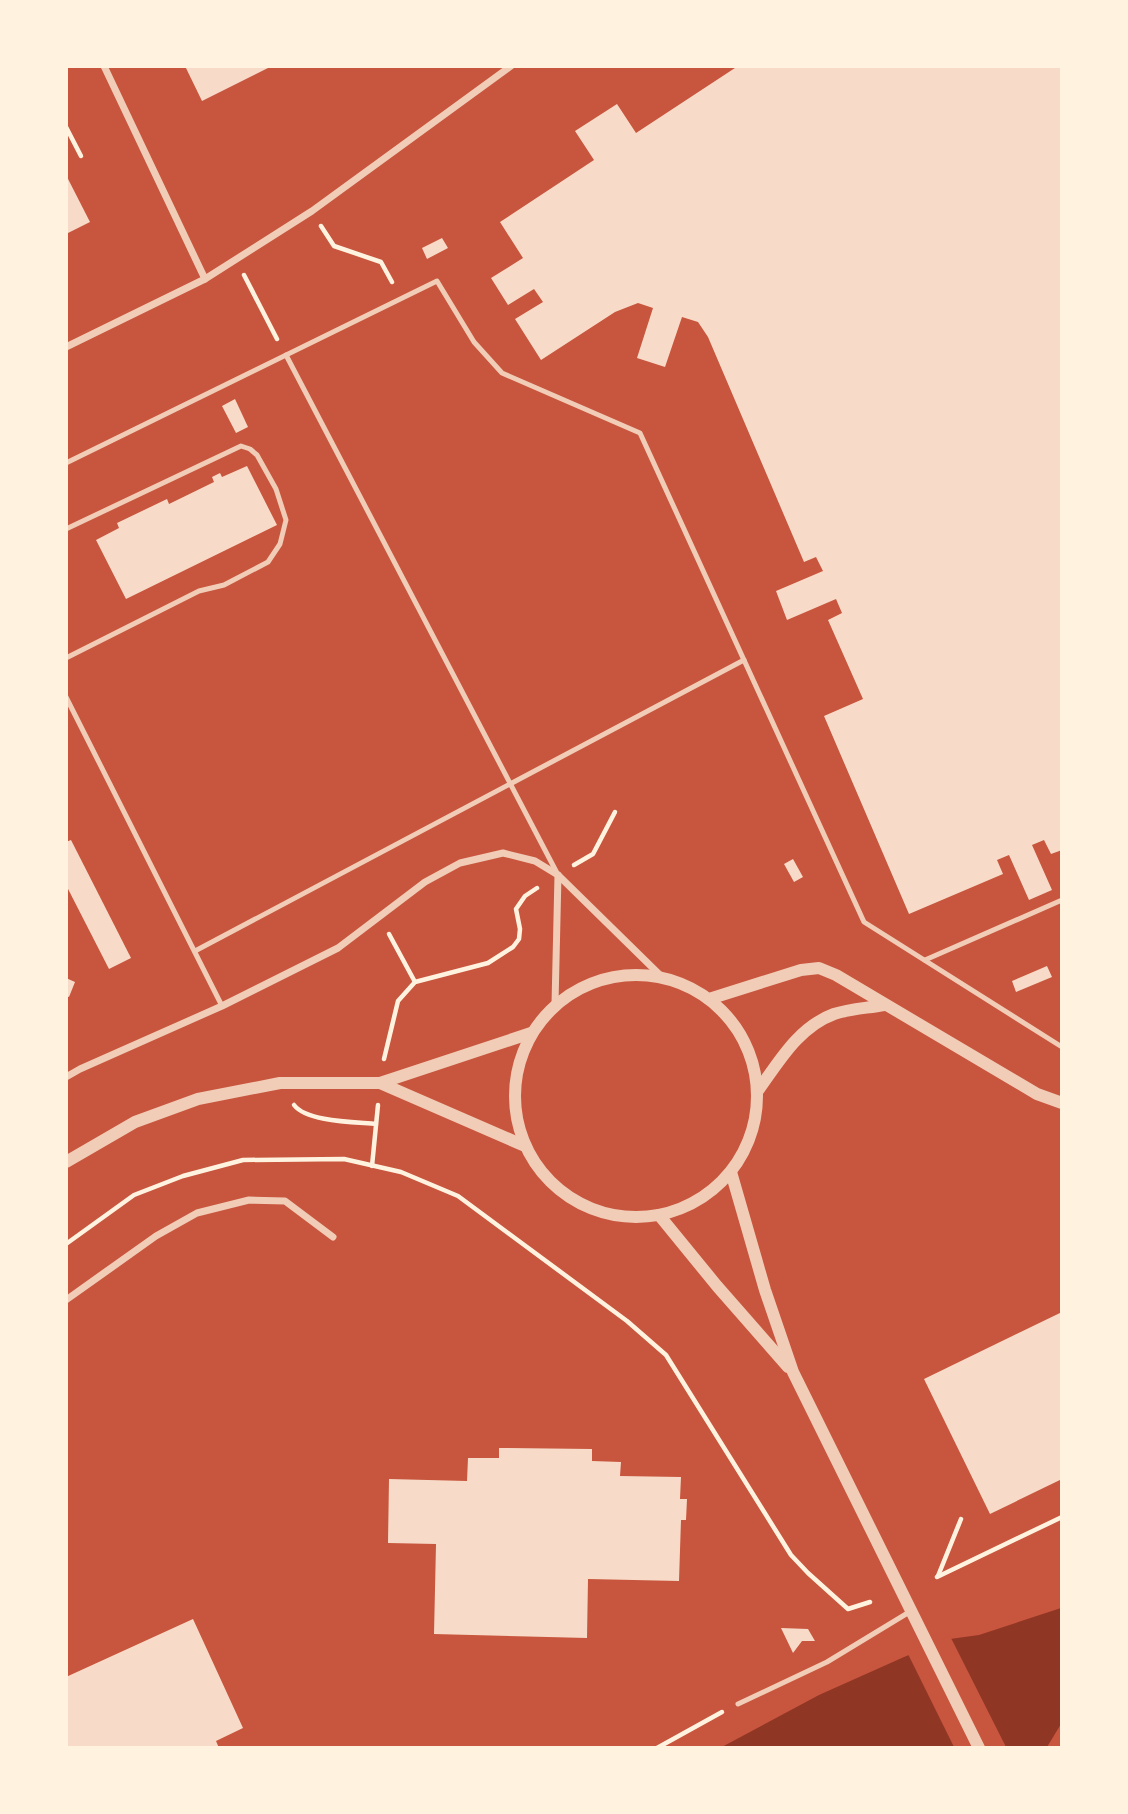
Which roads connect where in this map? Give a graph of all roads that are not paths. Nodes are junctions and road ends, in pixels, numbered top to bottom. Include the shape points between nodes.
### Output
1 (104, 66) edge
2 (511, 66) edge
3 (205, 279) junction
4 (66, 347) edge
5 (286, 355) junction
6 (66, 463) edge
7 (66, 529) edge
8 (66, 658) edge
9 (744, 660) junction
10 (66, 697) edge
11 (509, 784) junction
12 (558, 875) junction
13 (1062, 900) edge
14 (195, 951) junction
15 (925, 960) junction
16 (661, 976) junction
17 (709, 999) junction
18 (555, 1004) junction
19 (884, 1005) junction
20 (222, 1006) junction
21 (531, 1033) junction
22 (1062, 1047) edge
23 (66, 1077) edge
24 (380, 1083) junction
25 (757, 1092) junction
26 (1062, 1104) edge
27 (525, 1146) junction
28 (66, 1162) edge
29 (730, 1172) junction
30 (659, 1215) junction
31 (333, 1237) dead end
32 (66, 1300) edge
33 (793, 1372) junction
34 (911, 1611) junction
35 (738, 1704) road end
36 (979, 1748) edge

1 - 3 street
2 - 3 street via 312,211
3 - 4 street
5 - 6 lane
5 - 9 lane via 437,281 474,342 502,373 640,433
5 - 11 lane
7 - 8 lane via 242,446 257,455 286,520 280,544 268,562
9 - 11 lane
9 - 15 lane via 864,922
10 - 14 lane
11 - 12 lane
11 - 14 lane
12 - 16 street
12 - 18 street
12 - 20 street via 535,861 503,853 460,863 425,882 338,948
13 - 15 lane
14 - 20 lane
15 - 22 lane
16 - 17 street
16 - 18 street via 623,974 587,984
17 - 19 street via 819,968
17 - 25 street via 734,1025 751,1057
18 - 21 street
19 - 25 street via 834,1014 814,1026 795,1040
19 - 26 street
20 - 23 street
21 - 24 street
21 - 27 street via 517,1069 515,1108
24 - 27 street
24 - 28 street via 281,1083 198,1099 135,1122
25 - 29 street via 746,1147
27 - 30 street via 543,1173 566,1195 595,1210 627,1217
29 - 30 street via 686,1206
29 - 33 street
30 - 33 street
31 - 32 street via 285,1200 249,1200 197,1213 156,1236
33 - 34 street
34 - 35 lane via 827,1662
34 - 36 street

